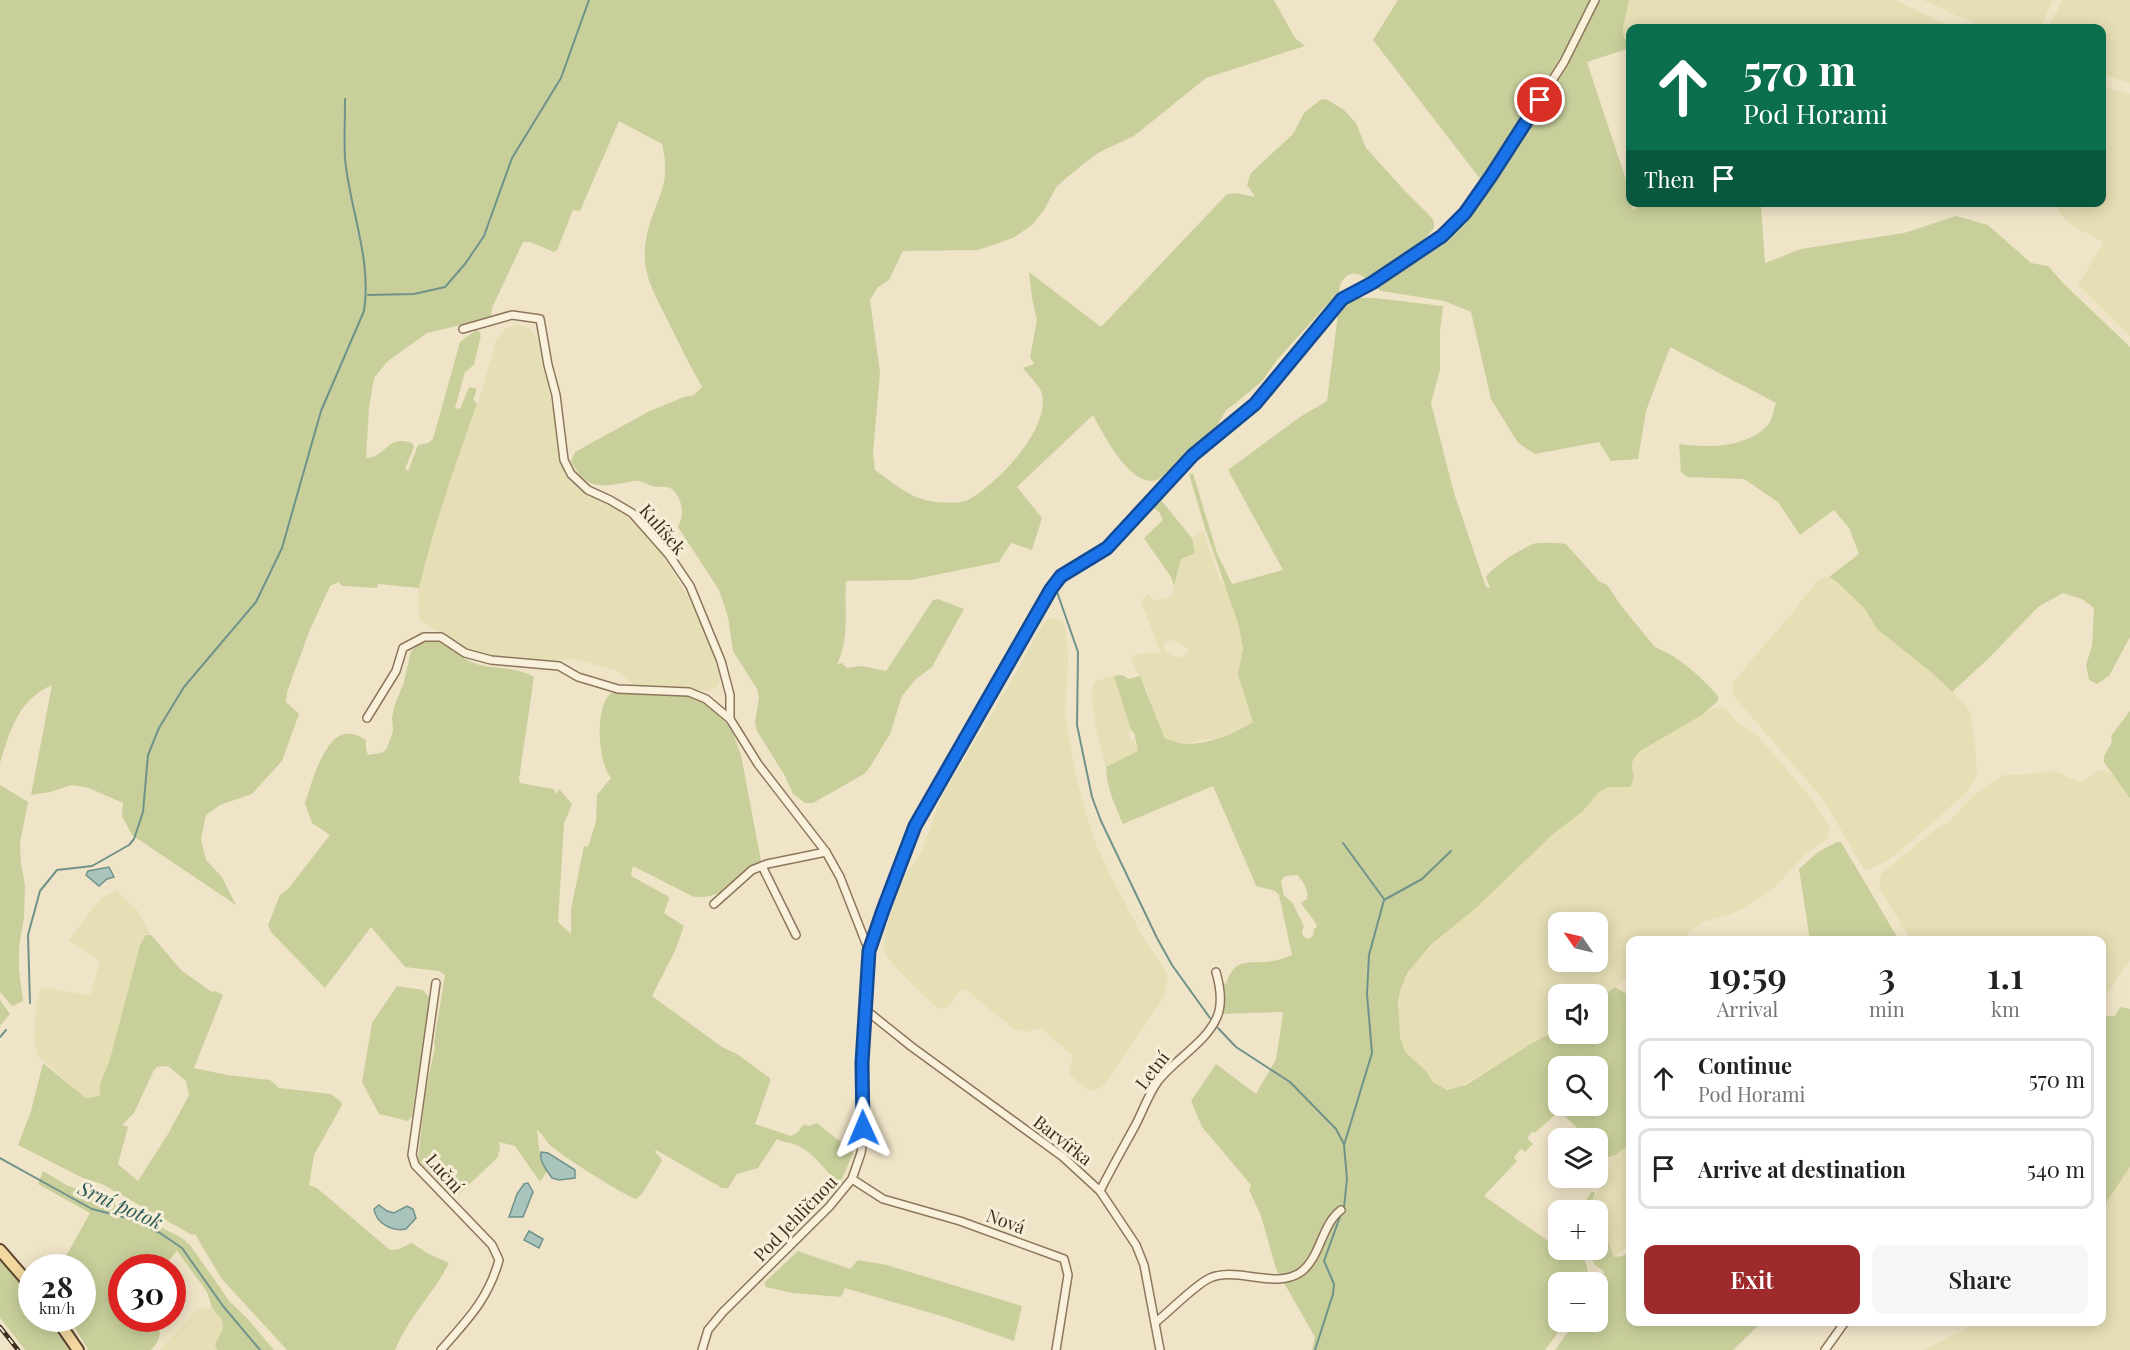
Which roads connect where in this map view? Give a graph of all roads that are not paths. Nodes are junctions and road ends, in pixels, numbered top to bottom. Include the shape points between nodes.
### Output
1 (1595, 0) edge
2 (463, 329) dead end
3 (367, 718) dead end
4 (730, 718) junction
5 (826, 852) junction
6 (762, 866) junction
7 (714, 904) dead end
8 (796, 935) dead end
9 (869, 951) junction
10 (1216, 972) dead end
11 (436, 983) dead end
12 (867, 1011) junction
13 (852, 1179) junction
14 (1100, 1191) junction
15 (1341, 1210) dead end
16 (0, 1250) edge
17 (18, 1271) edge
18 (1156, 1322) junction
19 (1839, 1326) edge
20 (1842, 1326) edge
21 (1838, 1331) junction
22 (66, 1332) edge
23 (78, 1350) edge
24 (441, 1350) edge
25 (702, 1350) edge
26 (1056, 1350) edge
27 (1160, 1350) edge
28 (1825, 1350) edge

1 - 9 street, Pod Jehličnou via 1564,62 1465,213 1426,248 1342,299 1255,404 1193,455 1107,548 1061,576 1051,589 915,826
2 - 4 street, Kulíšek via 512,315 540,319 556,395 564,460 571,474 588,490 632,513 690,586 721,661 730,695
3 - 4 street, Kulíšek via 396,671 403,648 424,637 441,637 465,653 491,660 559,666 578,677 618,689 689,692 706,699
4 - 5 street, Kulíšek via 758,764
5 - 6 street
5 - 9 street, Kulíšek
6 - 7 street via 752,870
6 - 8 street
9 - 12 street, Pod Jehličnou
10 - 14 street, Letní via 1220,985 1217,1017 1146,1100
11 - 24 street, Luční via 411,1155 415,1165 492,1245 499,1260 479,1306
12 - 13 street, Pod Jehličnou via 862,1063 863,1140
12 - 14 street, Barvířka via 1063,1157
13 - 25 street, Pod Jehličnou via 829,1208 723,1312 708,1330
13 - 26 street, Nová via 883,1198 1064,1259 1068,1275
14 - 18 street, Barvířka via 1136,1245
15 - 18 street via 1333,1216 1300,1272 1285,1278 1211,1278
16 - 17 main road
18 - 27 street, Barvířka
19 - 21 street
20 - 21 street
21 - 28 street
22 - 23 main road

